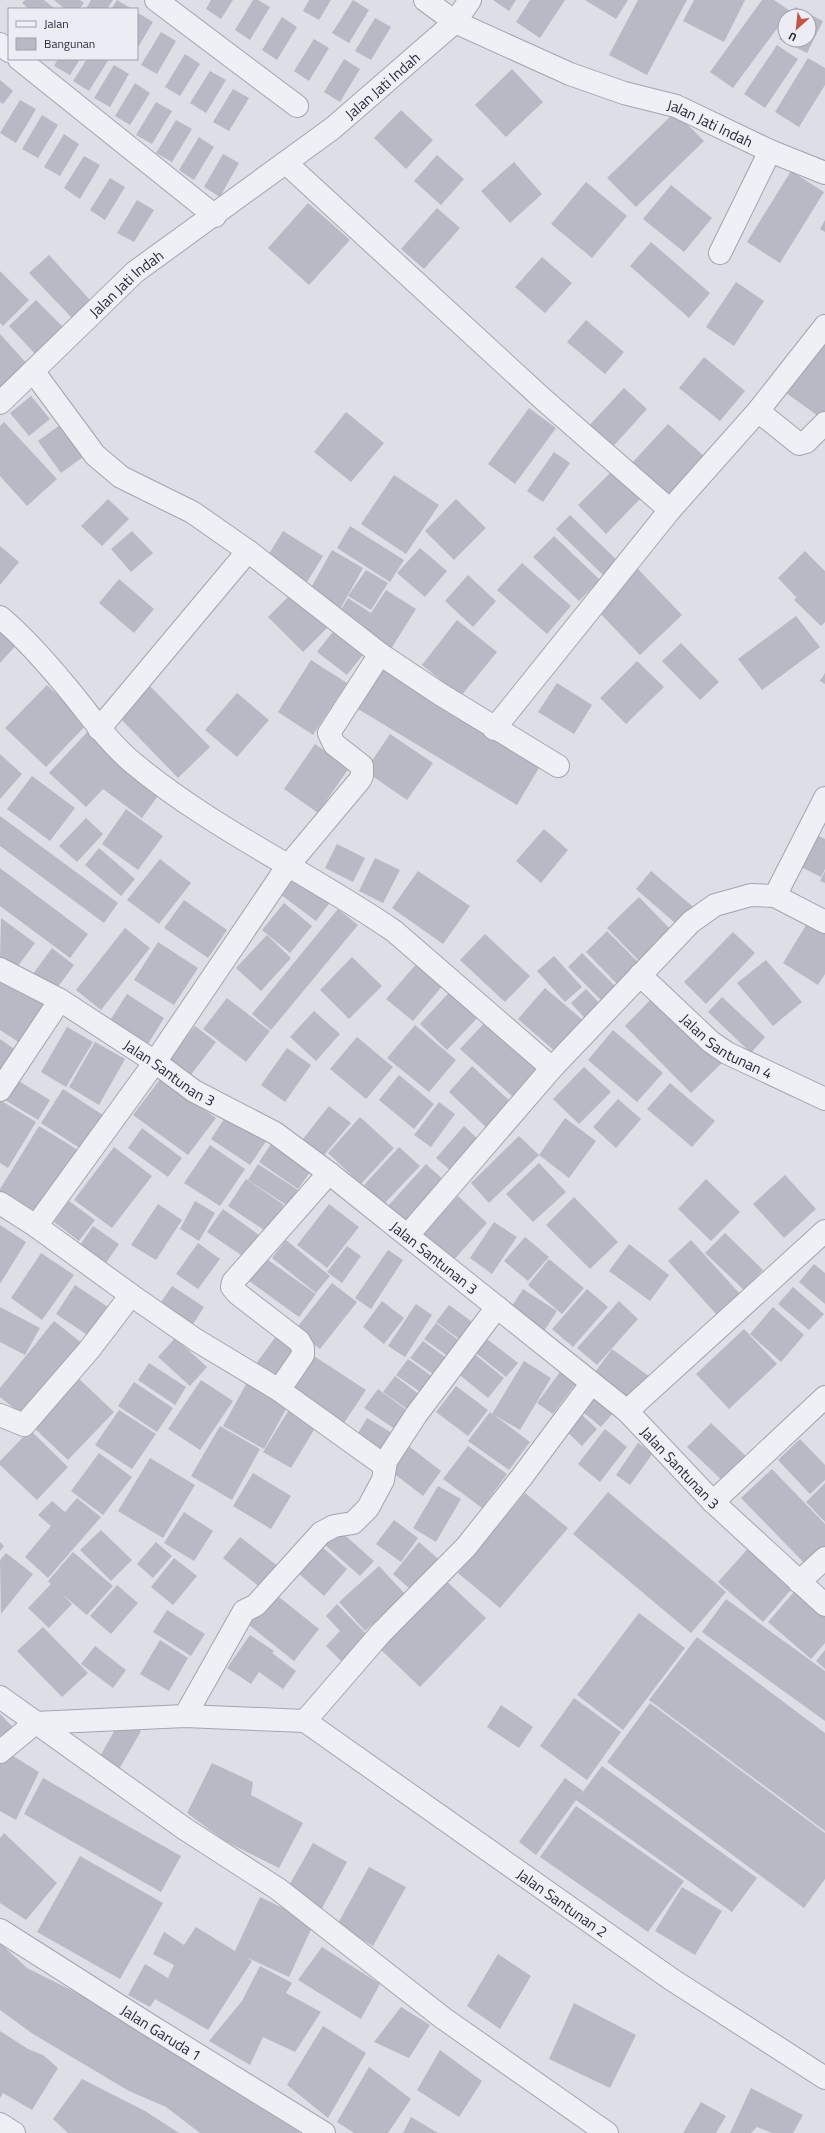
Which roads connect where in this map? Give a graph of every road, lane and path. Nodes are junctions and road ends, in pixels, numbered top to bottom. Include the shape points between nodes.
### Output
1 (156, 0) edge
2 (425, 0) edge
3 (470, 0) edge
4 (455, 22) junction
5 (0, 44) edge
6 (8, 50) edge
7 (20, 60) edge
8 (297, 106) dead end
9 (770, 151) junction
10 (286, 163) junction
11 (825, 173) edge
12 (214, 216) junction
13 (720, 253) dead end
14 (825, 326) edge
15 (33, 370) junction
16 (0, 403) edge
17 (758, 411) junction
18 (825, 423) edge
19 (670, 510) junction
20 (248, 551) junction
21 (0, 617) edge
22 (380, 654) junction
23 (99, 729) junction
24 (494, 729) junction
25 (558, 766) dead end
26 (825, 798) edge
27 (287, 867) junction
28 (776, 896) junction
29 (825, 922) edge
30 (0, 970) edge
31 (640, 975) junction
32 (60, 1000) junction
33 (155, 1062) junction
34 (552, 1068) junction
35 (0, 1090) edge
36 (825, 1099) edge
37 (329, 1173) junction
38 (0, 1203) edge
39 (36, 1226) junction
40 (825, 1231) edge
41 (408, 1235) junction
42 (130, 1296) junction
43 (496, 1307) junction
44 (591, 1384) junction
45 (278, 1390) junction
46 (825, 1397) edge
47 (627, 1412) junction
48 (0, 1415) edge
49 (385, 1466) junction
50 (713, 1502) junction
51 (825, 1558) edge
52 (799, 1582) junction
53 (825, 1605) edge
54 (0, 1697) edge
55 (185, 1716) junction
56 (305, 1721) junction
57 (35, 1723) junction
58 (0, 1752) edge
59 (0, 1930) edge
60 (825, 2078) edge
61 (0, 2124) edge
62 (14, 2133) edge
63 (324, 2133) edge
64 (607, 2133) edge

1 - 8 street
2 - 4 street
3 - 4 street
4 - 9 street, Jalan Jati Indah via 570,74 624,93 676,106
4 - 10 street, Jalan Jati Indah via 333,128
5 - 6 street
7 - 12 street
9 - 11 street, Jalan Jati Indah
9 - 13 street
10 - 12 street, Jalan Jati Indah
10 - 19 street via 544,400
12 - 15 street, Jalan Jati Indah via 135,272
14 - 17 street
15 - 16 street, Jalan Jati Indah
15 - 20 street via 95,455 108,467 121,477 192,512
17 - 18 street via 799,444 806,442
17 - 19 street
19 - 24 street
20 - 22 street
20 - 23 street
21 - 23 street via 17,631
22 - 24 street
22 - 27 street via 329,733 334,744 362,766 362,776
23 - 27 street via 130,761 164,789
24 - 25 street
26 - 28 street
27 - 33 street
27 - 34 street via 368,913 394,931
28 - 29 street
28 - 31 street via 751,895 715,905 691,922
30 - 32 street, Jalan Santunan 3
31 - 34 street
31 - 36 street, Jalan Santunan 4 via 726,1053
32 - 33 street, Jalan Santunan 3
32 - 35 street
33 - 37 street, Jalan Santunan 3 via 194,1091 275,1133
33 - 39 street
34 - 41 street
37 - 41 street, Jalan Santunan 3
37 - 45 street via 236,1278 232,1287 302,1344 303,1355
38 - 39 street
39 - 42 street
40 - 47 street
41 - 43 street, Jalan Santunan 3
42 - 45 street
42 - 48 street via 89,1350 24,1425
43 - 44 street, Jalan Santunan 3
43 - 49 street via 416,1415
44 - 47 street, Jalan Santunan 3
44 - 56 street via 466,1547 381,1633
45 - 49 street
46 - 50 street
47 - 50 street, Jalan Santunan 3
49 - 55 street via 383,1480 368,1508 353,1523 334,1526 321,1533 256,1605 244,1611
50 - 52 street, Jalan Santunan 3
51 - 52 street
52 - 53 street, Jalan Santunan 3
54 - 57 street
55 - 56 street
55 - 57 street
56 - 60 street, Jalan Santunan 2 via 672,1979
57 - 58 street
57 - 64 street via 185,1829 278,1889 443,2018
59 - 63 street, Jalan Garuda 1
61 - 62 street

